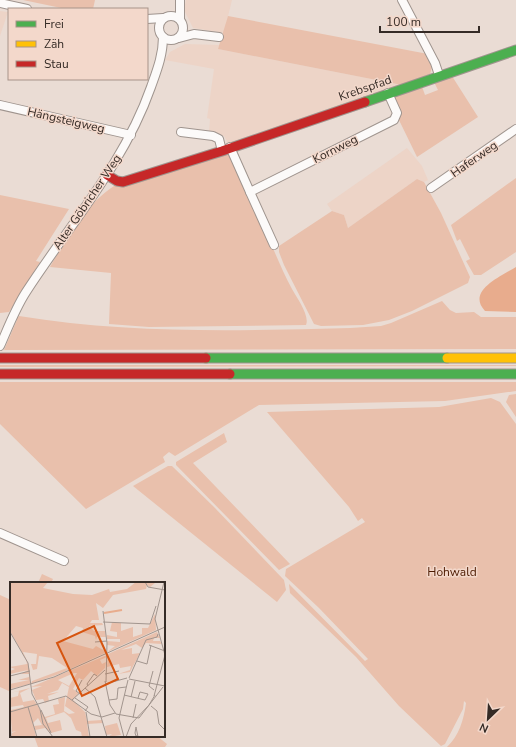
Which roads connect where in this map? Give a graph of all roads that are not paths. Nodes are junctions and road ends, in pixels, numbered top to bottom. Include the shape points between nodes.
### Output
1 (402, 0) edge
2 (0, 3) edge
3 (180, 3) edge
4 (22, 8) edge
5 (176, 17) junction
6 (163, 18) junction
7 (148, 19) edge
8 (148, 24) edge
9 (184, 27) junction
10 (161, 33) junction
11 (194, 34) junction
12 (220, 37) dead end
13 (176, 39) junction
14 (516, 50) edge
15 (163, 52) junction
16 (439, 75) junction
17 (388, 93) junction
18 (0, 105) edge
19 (516, 129) edge
20 (181, 132) dead end
21 (131, 134) junction
22 (226, 149) junction
23 (107, 175) junction
24 (431, 188) dead end
25 (250, 192) junction
26 (274, 245) dead end
27 (0, 346) edge
28 (0, 358) edge
29 (516, 358) edge
30 (0, 374) edge
31 (516, 374) edge
32 (0, 533) edge
33 (64, 561) dead end

1 - 16 street
2 - 4 street
3 - 5 street
5 - 6 street
5 - 9 street
6 - 7 street
6 - 10 street via 159,24
8 - 10 street
9 - 11 street
9 - 13 street via 182,34
10 - 13 street
10 - 15 street, Alter Göbricher Weg
11 - 12 street
11 - 13 street
13 - 15 street, Alter Göbricher Weg
14 - 16 main road, Krebspfad
15 - 21 street, Alter Göbricher Weg
16 - 17 main road, Krebspfad
17 - 22 main road, Krebspfad
17 - 25 street, Kornweg via 397,113 394,120
18 - 21 street, Hängsteigweg
19 - 24 street, Haferweg
20 - 22 street via 213,136
21 - 23 street, Alter Göbricher Weg
22 - 23 main road, Krebspfad via 123,182 116,182
22 - 25 street
23 - 27 street, Alter Göbricher Weg via 26,292
25 - 26 street
28 - 29 main road
30 - 31 main road
32 - 33 street

